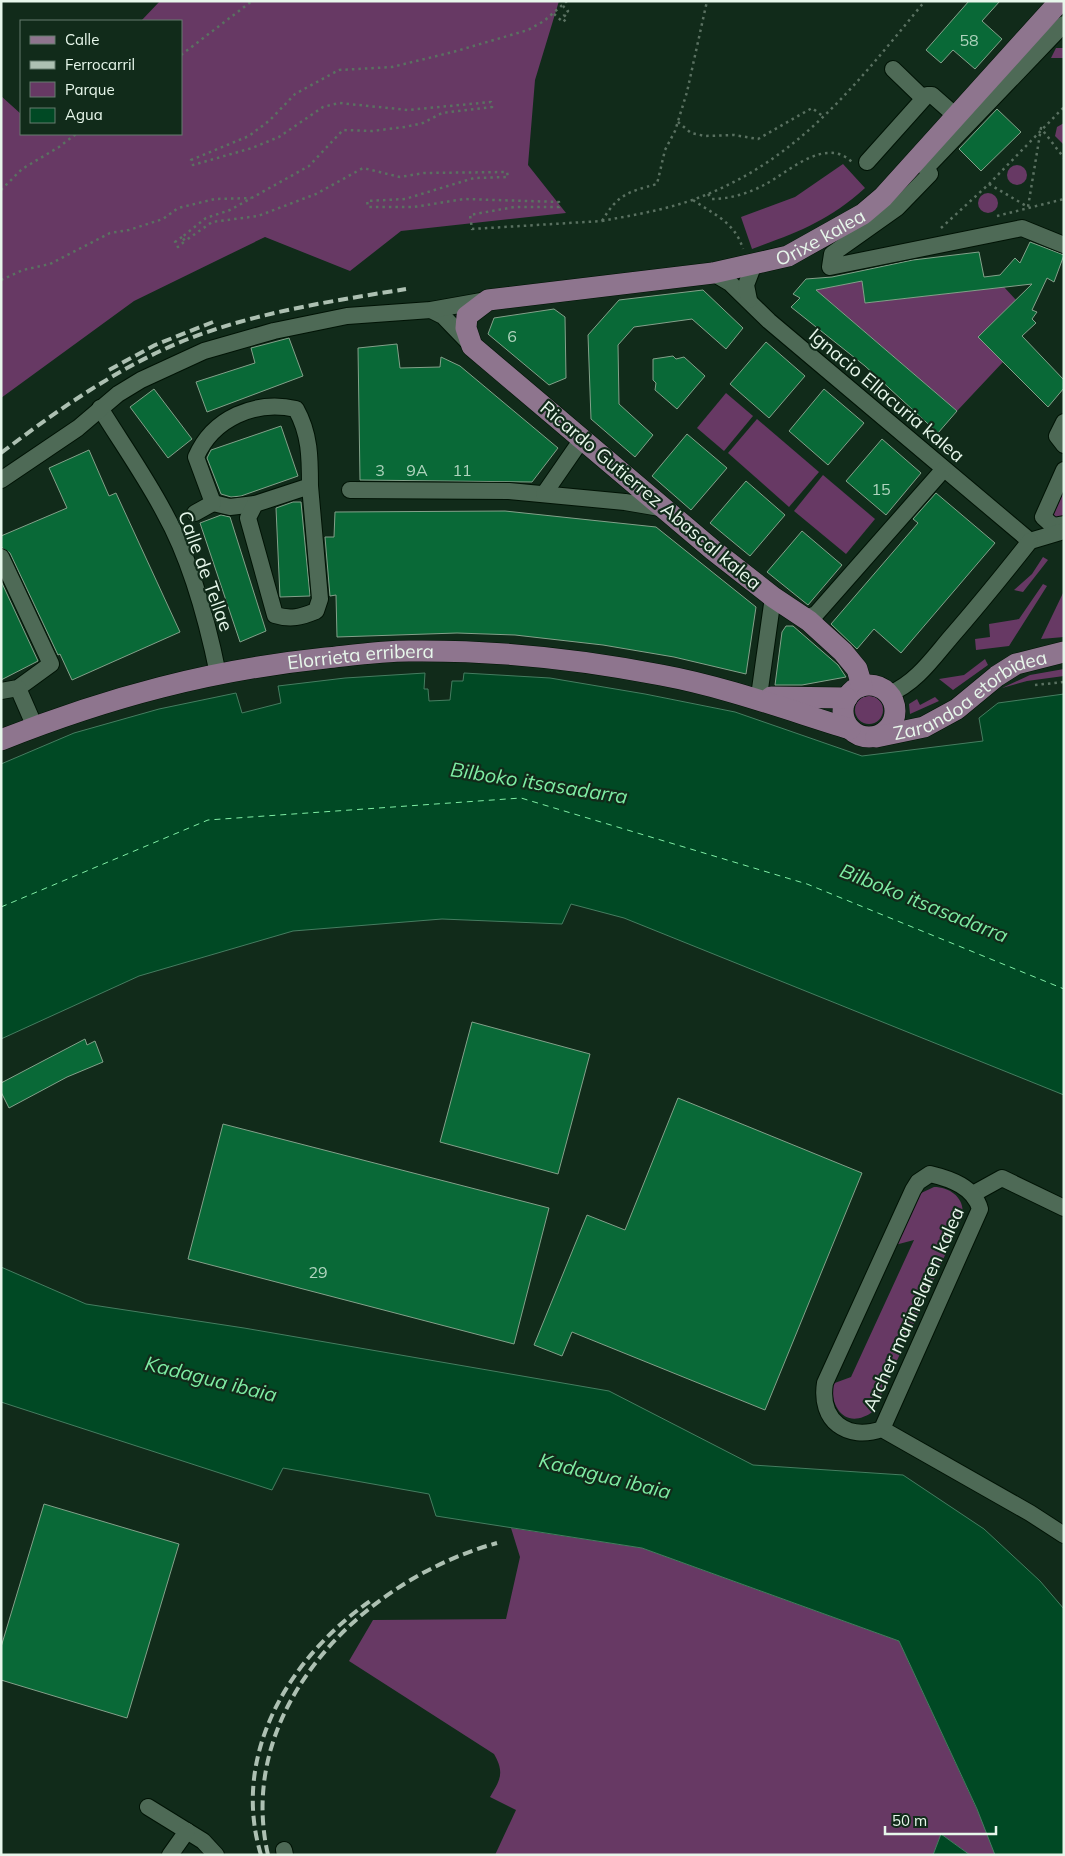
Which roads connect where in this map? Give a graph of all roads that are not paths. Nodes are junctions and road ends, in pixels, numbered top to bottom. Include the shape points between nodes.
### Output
1 (1060, 1) edge
2 (1064, 24) edge
3 (893, 69) dead end
4 (923, 98) junction
5 (957, 117) junction
6 (862, 166) road end
7 (1064, 246) edge
8 (749, 260) junction
9 (713, 273) junction
10 (488, 300) junction
11 (749, 300) junction
12 (431, 310) junction
13 (472, 346) junction
14 (100, 408) junction
15 (1064, 422) edge
16 (582, 439) junction
17 (1064, 445) edge
18 (943, 470) junction
19 (1064, 470) edge
20 (1, 480) edge
21 (310, 486) junction
22 (350, 490) dead end
23 (630, 493) junction
24 (544, 494) junction
25 (213, 503) junction
26 (255, 504) junction
27 (195, 513) dead end
28 (1064, 524) edge
29 (1064, 531) edge
30 (1030, 541) junction
31 (1, 557) edge
32 (774, 597) junction
33 (805, 618) junction
34 (1064, 652) edge
35 (218, 674) junction
36 (18, 688) junction
37 (1, 691) edge
38 (729, 691) junction
39 (854, 692) junction
40 (889, 694) junction
41 (759, 696) junction
42 (35, 727) junction
43 (850, 729) junction
44 (876, 736) junction
45 (1, 740) edge
46 (973, 1194) junction
47 (1064, 1208) edge
48 (882, 1429) junction
49 (1064, 1535) edge
50 (148, 1807) dead end
51 (187, 1831) junction
52 (170, 1855) edge
53 (216, 1855) edge

1 - 5 main road, Orixe kalea
2 - 7 street via 926,168 930,174 897,208 832,254 830,267 1022,228
3 - 4 street
4 - 5 street via 932,95
4 - 6 street
5 - 8 main road, Orixe kalea via 863,214 788,256
8 - 9 main road, Orixe kalea
8 - 11 street via 746,284
9 - 10 main road, Orixe kalea
9 - 11 street, Ignacio Ellacuria kalea
10 - 12 street, Orixe kalea
10 - 13 main road, Orixe kalea via 466,316
11 - 18 street, Ignacio Ellacuria kalea via 769,321
12 - 13 street, Ricardo Gutierrez Abascal kalea via 443,316
12 - 14 street, Orixe kalea via 347,316 274,331 204,352 141,380
13 - 16 main road, Ricardo Gutierrez Abascal kalea
14 - 20 street, Orixe kalea via 78,428
14 - 35 street, Calle de Tellae via 165,513 199,603
15 - 17 street via 1057,436
16 - 23 main road, Ricardo Gutierrez Abascal kalea
16 - 24 street
18 - 30 street, Ignacio Ellacuria kalea
18 - 33 street via 816,614
19 - 28 street via 1043,517 1054,526
21 - 25 street via 310,444 296,409 278,406 250,410 220,424 203,440 196,456
21 - 26 street
21 - 26 street via 320,599 316,610 301,617 287,619 275,615 248,518
22 - 24 street
23 - 24 street
23 - 32 main road, Ricardo Gutierrez Abascal kalea via 666,509
25 - 26 street via 230,507
25 - 27 street
29 - 30 street
30 - 40 street via 920,673
31 - 36 street via 51,664
32 - 33 main road, Ricardo Gutierrez Abascal kalea
32 - 41 street
33 - 39 main road, Ricardo Gutierrez Abascal kalea via 857,669
34 - 44 main road, Zarandoa etorbidea via 1016,664 957,709 924,728
35 - 38 main road, Elorrieta erribera via 284,662 397,651 482,652 663,675
35 - 42 main road, Elorrieta erribera via 165,684
36 - 37 street
36 - 42 street
38 - 41 main road
38 - 43 main road
39 - 40 main road via 877,686
39 - 41 main road
39 - 43 main road via 843,714
40 - 44 main road via 895,710 894,719 884,733
42 - 45 main road, Elorrieta erribera
43 - 44 main road via 867,737
46 - 47 street via 1002,1178
46 - 48 street, Archer marinelaren kalea via 980,1209 977,1218
46 - 48 street, Archer marinelaren kalea via 943,1177 930,1174 918,1182 825,1383 826,1409 834,1421 854,1433
48 - 49 street, Archer marinelaren kalea
50 - 51 street
51 - 52 street
51 - 53 street

